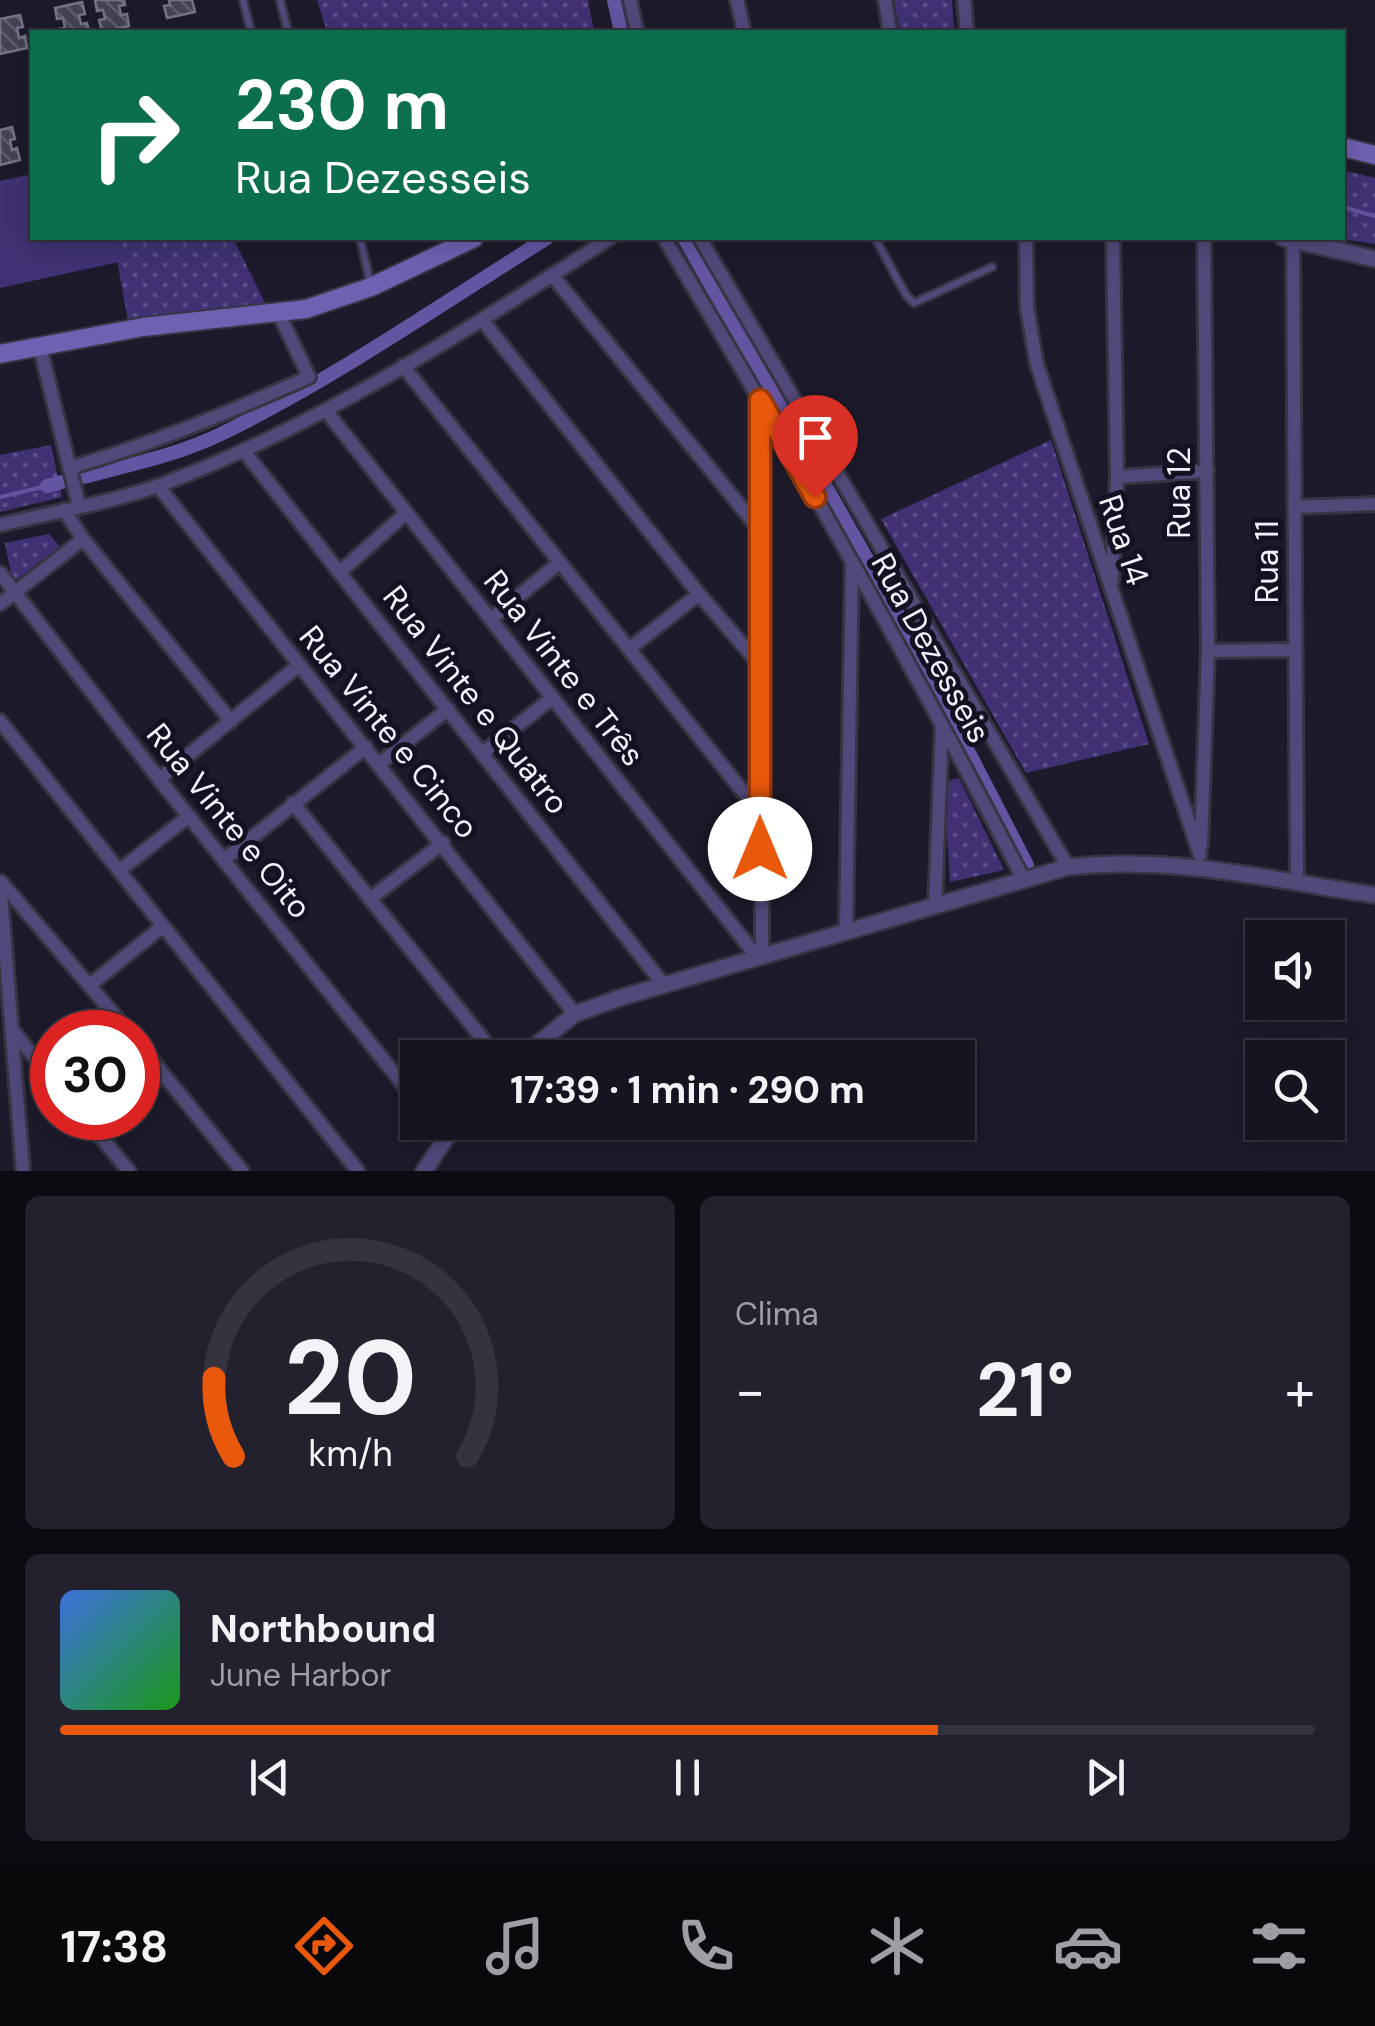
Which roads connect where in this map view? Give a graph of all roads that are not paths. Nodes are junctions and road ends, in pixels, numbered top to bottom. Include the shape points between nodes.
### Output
1 (243, 0) edge
2 (280, 0) edge
3 (630, 0) edge
4 (736, 0) edge
5 (884, 0) edge
6 (964, 0) edge
7 (250, 30) edge
8 (288, 30) edge
9 (637, 30) edge
10 (744, 30) edge
11 (890, 30) edge
12 (967, 30) edge
13 (1345, 148) edge
14 (1375, 155) edge
15 (360, 240) edge
16 (470, 240) edge
17 (607, 240) edge
18 (665, 240) edge
19 (701, 240) edge
20 (877, 240) edge
21 (1026, 240) edge
22 (1113, 240) edge
23 (1204, 240) edge
24 (1288, 240) edge
25 (1293, 240) edge
26 (1375, 258) edge
27 (992, 267) dead end
28 (552, 276) junction
29 (372, 287) junction
30 (278, 314) junction
31 (482, 320) junction
32 (40, 347) junction
33 (0, 354) edge
34 (403, 366) junction
35 (760, 400) junction
36 (327, 412) junction
37 (244, 451) junction
38 (69, 468) junction
39 (1206, 471) junction
40 (1116, 476) junction
41 (158, 486) junction
42 (1375, 504) edge
43 (79, 506) junction
44 (1294, 506) junction
45 (64, 510) junction
46 (406, 513) junction
47 (0, 525) edge
48 (760, 530) junction
49 (83, 539) junction
50 (560, 562) junction
51 (852, 562) junction
52 (340, 572) junction
53 (0, 573) edge
54 (1111, 586) junction
55 (14, 593) junction
56 (699, 594) junction
57 (0, 604) edge
58 (490, 620) junction
59 (629, 649) junction
60 (1295, 650) junction
61 (1208, 651) junction
62 (759, 665) junction
63 (299, 666) junction
64 (552, 698) junction
65 (448, 709) junction
66 (0, 721) edge
67 (232, 722) junction
68 (942, 722) junction
69 (366, 747) junction
70 (483, 753) junction
71 (379, 764) junction
72 (159, 778) junction
73 (294, 803) junction
74 (760, 813) junction
75 (189, 816) junction
76 (443, 844) junction
77 (224, 859) junction
78 (1201, 861) junction
79 (1068, 868) junction
80 (120, 870) junction
81 (1024, 880) junction
82 (0, 882) edge
83 (1297, 883) junction
84 (1375, 895) edge
85 (371, 898) junction
86 (935, 907) junction
87 (163, 926) junction
88 (846, 931) junction
89 (760, 957) junction
90 (663, 984) junction
91 (90, 985) junction
92 (111, 1010) edge
93 (576, 1014) junction
94 (11, 1029) junction
95 (484, 1040) edge
96 (543, 1040) edge
97 (30, 1052) edge
98 (7, 1054) edge
99 (160, 1070) edge
100 (400, 1080) edge
101 (103, 1140) edge
102 (443, 1140) edge
103 (22, 1171) edge
104 (129, 1171) edge
105 (242, 1171) edge
106 (358, 1171) edge
107 (424, 1171) edge

1 - 7 lane
2 - 8 lane
3 - 9 street
4 - 10 street
5 - 11 street
6 - 12 street
13 - 14 main road
15 - 29 lane
16 - 29 main road
17 - 28 street
18 - 35 street, Rua Dezesseis
19 - 79 street, Rua Dezesseis
20 - 27 lane via 914,303
21 - 54 street, Rua 14 via 1037,365
22 - 40 street
23 - 39 street, Rua 12
24 - 44 street, Rua 11
25 - 26 street
28 - 31 street
28 - 48 street
29 - 30 main road
30 - 32 main road via 143,327
30 - 38 street via 309,377 209,421
31 - 34 street
31 - 56 street
32 - 33 main road
32 - 38 street
34 - 36 street
34 - 50 street
35 - 48 street
35 - 51 street, Rua Dezesseis
36 - 37 street
36 - 46 street, Rua Vinte e Três
37 - 41 street
37 - 52 street, Rua Vinte e Quatro
38 - 43 street
39 - 40 street
39 - 61 street, Rua 12
40 - 54 street
41 - 43 street
41 - 63 street, Rua Vinte e Cinco
42 - 44 street
43 - 45 street
44 - 60 street, Rua 11
45 - 47 street
45 - 49 street
46 - 52 street
46 - 58 street, Rua Vinte e Três
48 - 62 street
49 - 55 street
49 - 67 street
50 - 58 street
50 - 59 street
51 - 68 street, Rua Dezesseis
51 - 88 street
52 - 65 street, Rua Vinte e Quatro
53 - 55 street, Rua Vinte e Oito
54 - 78 street, Rua 14
55 - 57 street
55 - 72 street, Rua Vinte e Oito
56 - 59 street
56 - 62 street
58 - 64 street, Rua Vinte e Três
59 - 74 street
60 - 61 street
60 - 83 street, Rua 11
61 - 78 street, Rua 12
62 - 74 street
63 - 67 street
63 - 69 street, Rua Vinte e Cinco
64 - 70 street
64 - 89 street, Rua Vinte e Três
65 - 70 street, Rua Vinte e Quatro
65 - 71 street
66 - 80 street
67 - 72 street
68 - 81 street, Rua Dezesseis
68 - 86 street
69 - 71 street, Rua Vinte e Cinco
69 - 73 street
70 - 90 street, Rua Vinte e Quatro
71 - 76 street, Rua Vinte e Cinco
72 - 75 street, Rua Vinte e Oito
73 - 77 street
73 - 85 street
74 - 89 street
75 - 77 street, Rua Vinte e Oito
75 - 80 street
76 - 85 street
76 - 93 street, Rua Vinte e Cinco
77 - 100 street, Rua Vinte e Oito
78 - 79 street
78 - 83 street
79 - 81 street
80 - 87 street
81 - 86 street
82 - 91 street
82 - 94 street
83 - 84 street
85 - 95 street
86 - 88 street
87 - 91 street
87 - 106 street
88 - 89 street
89 - 90 street
90 - 93 street
91 - 92 street
93 - 96 street
94 - 97 street
94 - 98 street
98 - 103 street
99 - 105 street
101 - 104 street
102 - 107 street

